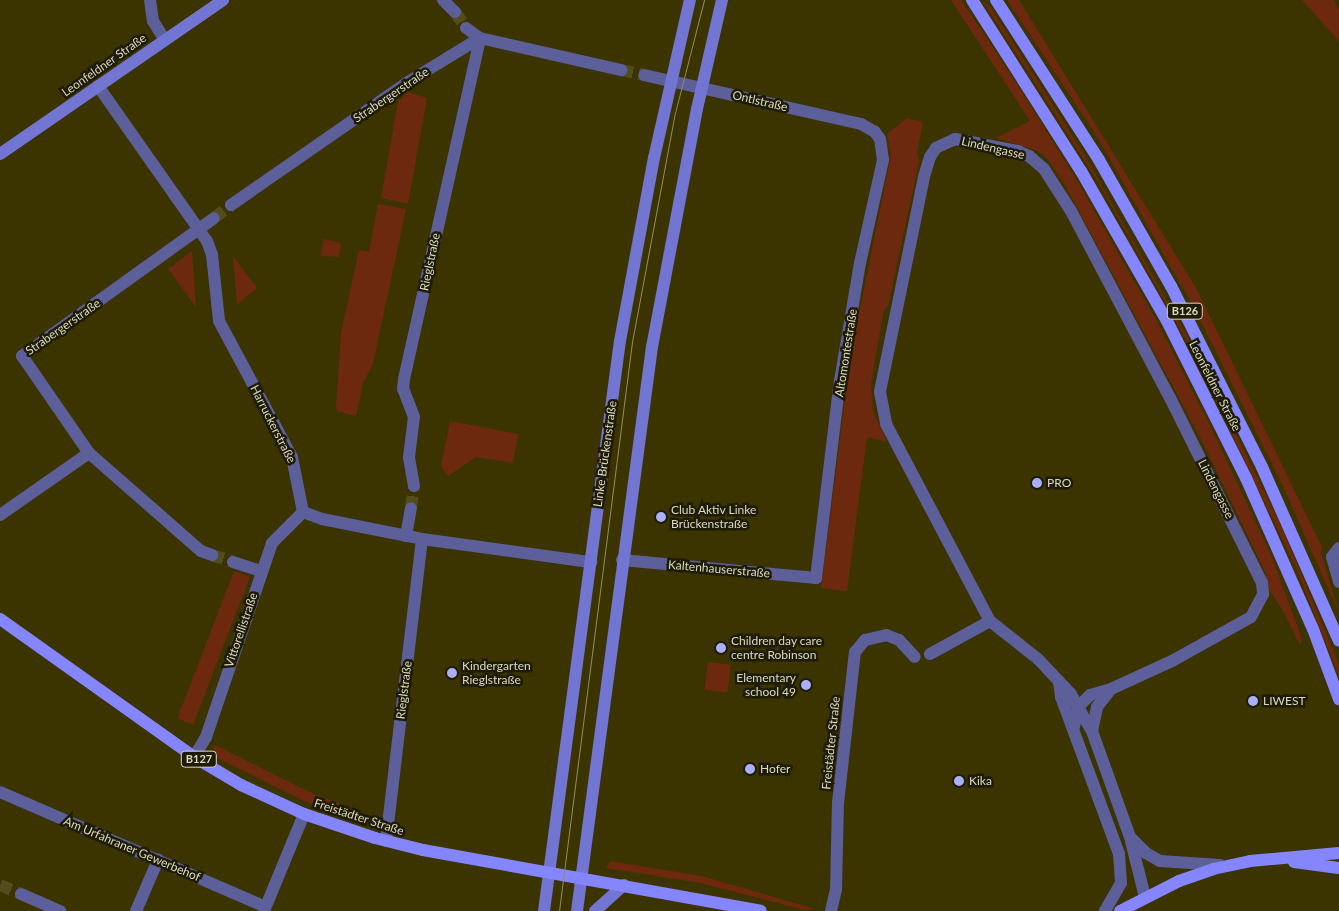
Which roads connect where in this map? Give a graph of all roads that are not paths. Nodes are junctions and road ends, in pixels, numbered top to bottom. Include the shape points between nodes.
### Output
1 (150, 0) edge
2 (223, 0) edge
3 (443, 0) edge
4 (690, 0) edge
5 (722, 0) edge
6 (972, 0) edge
7 (996, 0) edge
8 (454, 12) tunnel mouth
9 (466, 28) tunnel mouth
10 (480, 38) junction
11 (165, 40) junction
12 (621, 70) tunnel mouth
13 (644, 75) tunnel mouth
14 (670, 81) junction
15 (98, 86) junction
16 (701, 88) junction
17 (875, 132) joint
18 (0, 154) edge
19 (231, 206) tunnel mouth
20 (214, 218) tunnel mouth
21 (199, 229) junction
22 (89, 453) junction
23 (414, 486) tunnel mouth
24 (410, 508) tunnel mouth
25 (303, 512) junction
26 (0, 515) edge
27 (406, 536) junction
28 (422, 538) junction
29 (1336, 550) edge
30 (212, 555) tunnel mouth
31 (622, 560) junction
32 (233, 562) tunnel mouth
33 (591, 562) junction
34 (261, 571) junction
35 (816, 578) joint
36 (1339, 582) edge
37 (0, 619) edge
38 (990, 621) junction
39 (1339, 641) edge
40 (930, 654) dead end
41 (915, 657) dead end
42 (1059, 682) junction
43 (1111, 689) junction
44 (1339, 698) edge
45 (1078, 707) junction
46 (1074, 727) junction
47 (1092, 731) junction
48 (194, 757) junction
49 (0, 792) edge
50 (304, 814) junction
51 (1130, 837) junction
52 (386, 841) junction
53 (1339, 853) edge
54 (1119, 854) junction
55 (1279, 859) junction
56 (158, 860) junction
57 (1227, 865) junction
58 (1339, 868) edge
59 (548, 872) junction
60 (581, 878) junction
61 (624, 885) junction
62 (21, 894) tunnel mouth
63 (1140, 903) edge
64 (264, 908) edge
65 (60, 911) edge
66 (136, 911) edge
67 (544, 911) edge
68 (577, 911) edge
69 (595, 911) edge
70 (761, 911) edge
71 (831, 911) edge
72 (1105, 911) edge
73 (1120, 911) edge

1 - 11 street via 153,21
2 - 11 main road, Leonfeldner Straße
3 - 8 street
4 - 14 main road, Linke Brückenstraße
5 - 16 main road
6 - 44 main road, Leonfeldner Straße / B126 via 1081,171 1167,321 1254,495 1313,629
7 - 39 main road, Leonfeldner Straße / B126 via 1099,160 1171,286 1262,467
9 - 10 street
10 - 12 street
10 - 19 street, Strabergerstraße via 408,82
10 - 23 street, Rieglstraße via 404,379 403,389 414,416 408,457
11 - 15 main road, Leonfeldner Straße
13 - 14 street, Ontlstraße
14 - 16 street, Ontlstraße
14 - 33 main road, Linke Brückenstraße via 628,291
15 - 18 main road, Leonfeldner Straße
15 - 21 street, Harruckerstraße
16 - 17 street, Ontlstraße via 861,124
16 - 31 main road via 652,347
17 - 35 street, Altomontestraße via 880,139 883,160 860,262 840,381
20 - 21 street, Strabergerstraße
21 - 22 street, Strabergerstraße via 22,356
21 - 25 street, Harruckerstraße via 212,255 219,321 292,458
22 - 26 street
22 - 30 street via 201,551
24 - 27 street
25 - 27 street via 322,519
25 - 34 street, Vittorellistraße via 277,534
27 - 28 street
28 - 33 street
28 - 52 street, Rieglstraße
29 - 36 street via 1333,566
31 - 35 street, Kaltenhauserstraße
31 - 60 main road
32 - 34 street
33 - 59 main road, Linke Brückenstraße
34 - 48 street, Vittorellistraße via 206,737
37 - 48 main road, Freistädter Straße / B127
38 - 40 street
38 - 42 street, Lindengasse via 1038,659
38 - 43 street, Lindengasse via 886,424 880,399 924,177 936,148 956,139 1018,151 1044,169 1128,320 1256,570 1263,594 1251,617
41 - 71 street, Freistädter Straße via 898,640 886,635 865,640 855,652 838,804 836,890
42 - 45 street, Lindengasse
42 - 46 street, Lindengasse via 1061,698
43 - 45 street, Lindengasse via 1090,695
43 - 47 street, Lindengasse via 1097,707
45 - 46 street
45 - 47 street, Lindengasse
46 - 54 street, Lindengasse
47 - 51 street, Lindengasse
48 - 50 main road, Freistädter Straße / B127 via 241,785
49 - 56 street, Am Urfahraner Gewerbehof
50 - 52 main road, Freistädter Straße / B127
50 - 64 street
51 - 57 street, Lindengasse via 1160,861
51 - 63 street, Lindengasse
52 - 59 main road, Freistädter Straße / B127
53 - 55 main road
54 - 63 street, Lindengasse
54 - 72 street, Lindengasse via 1121,883
55 - 57 main road
55 - 58 main road
56 - 64 street, Am Urfahraner Gewerbehof
56 - 66 street
57 - 63 main road
59 - 60 main road, Freistädter Straße / B127
59 - 67 main road, Linke Brückenstraße
60 - 61 main road, Freistädter Straße / B127
60 - 68 main road
61 - 69 main road
61 - 70 main road, Freistädter Straße / B127
62 - 65 street
63 - 73 main road

